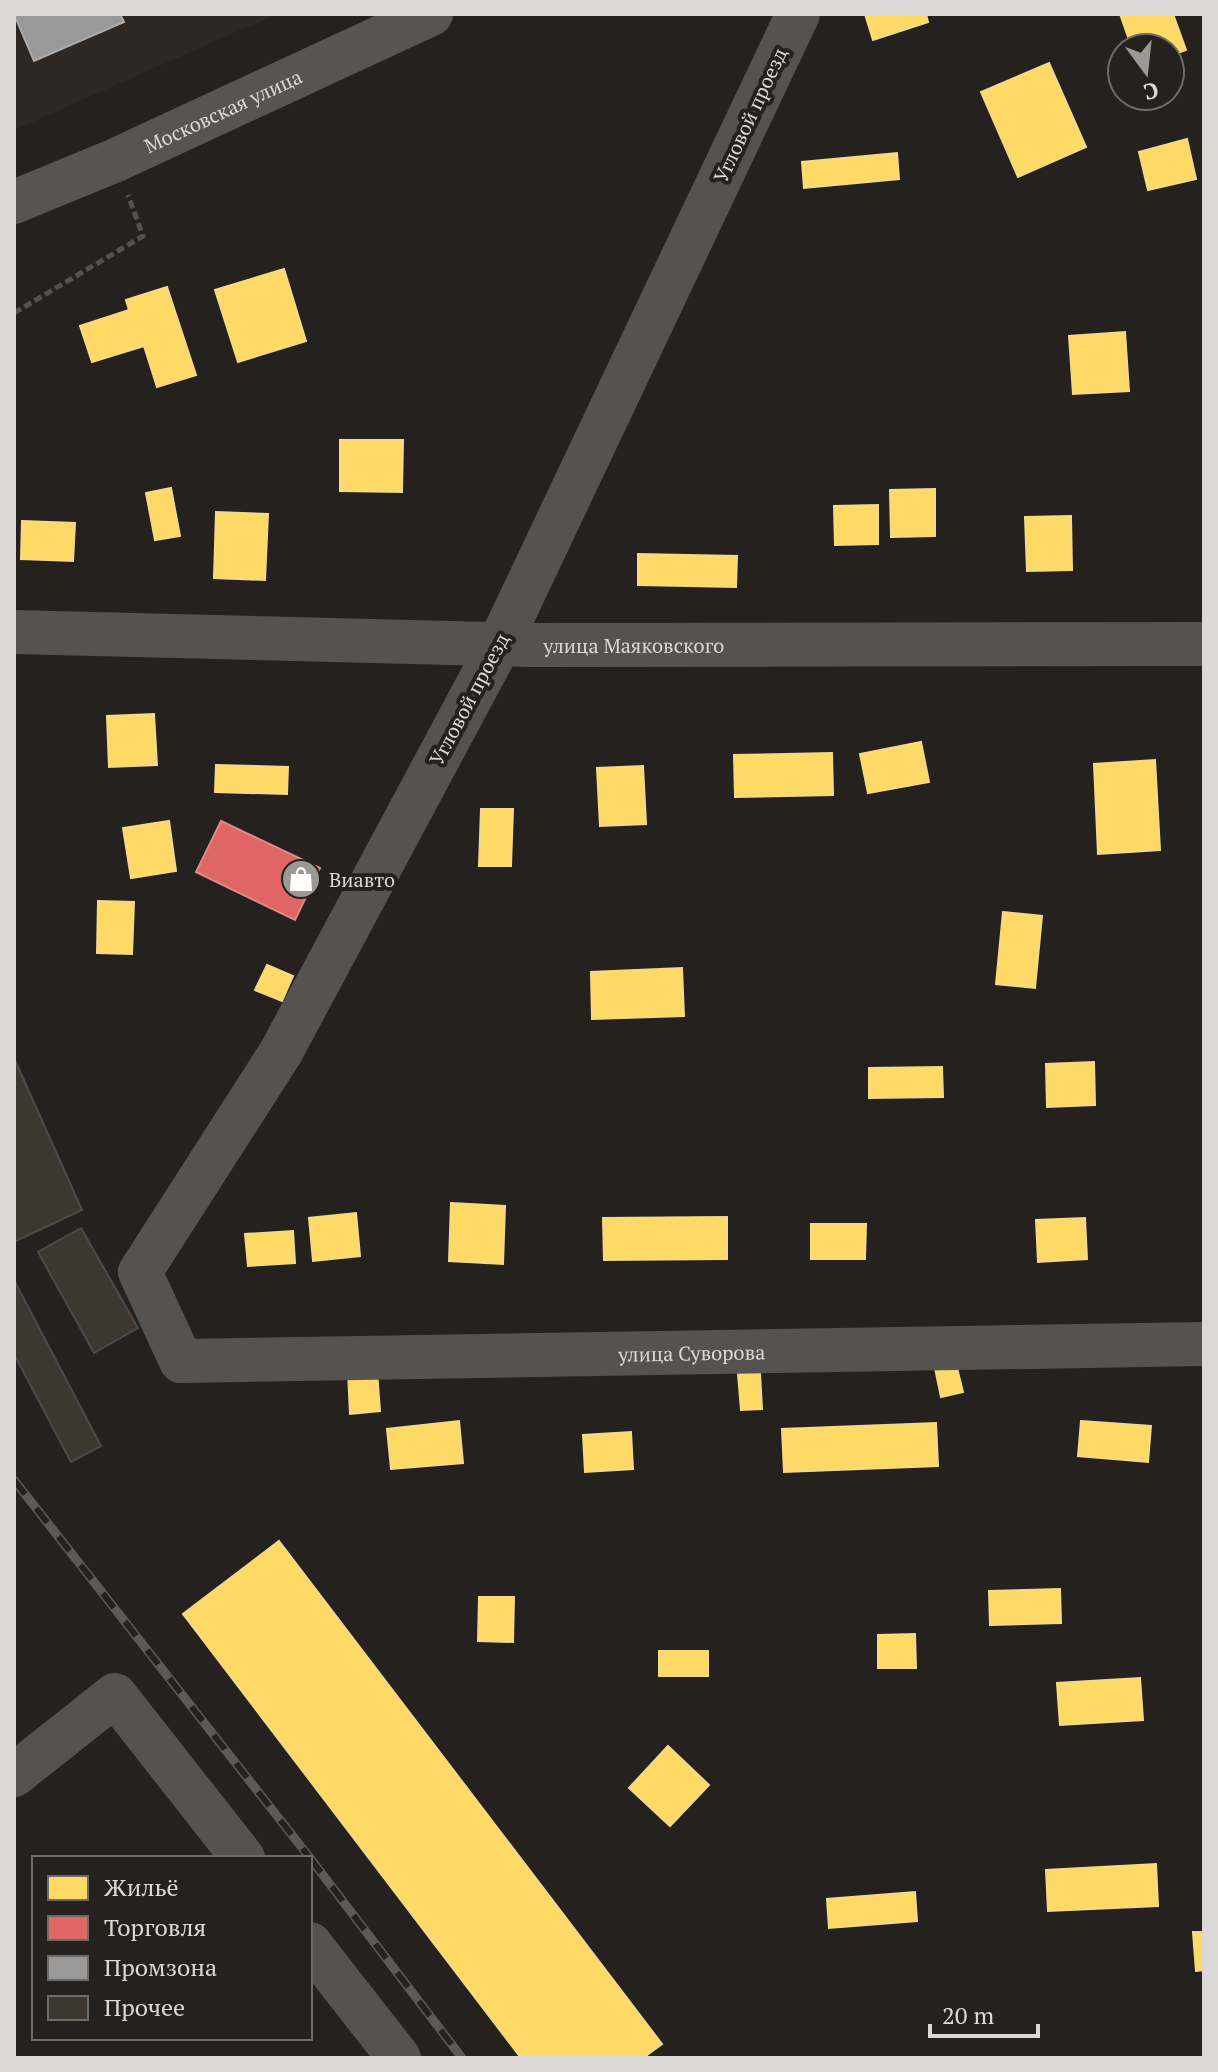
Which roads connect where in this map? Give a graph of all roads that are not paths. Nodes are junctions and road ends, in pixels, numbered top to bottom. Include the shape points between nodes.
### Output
1 (431, 14) edge
2 (798, 14) edge
3 (14, 202) edge
4 (14, 632) edge
5 (1204, 644) edge
6 (499, 645) junction
7 (1204, 1344) edge
8 (181, 1361) joint
9 (14, 1775) edge
10 (241, 1856) edge
11 (312, 1947) edge
12 (399, 2058) edge

1 - 3 main road, Московская улица
2 - 6 street, Угловой проезд
4 - 6 street, улица Маяковского
5 - 6 street, улица Маяковского
6 - 8 street, Угловой проезд via 281,1052 140,1272
7 - 8 street, улица Суворова
9 - 10 street via 115,1695
11 - 12 street

